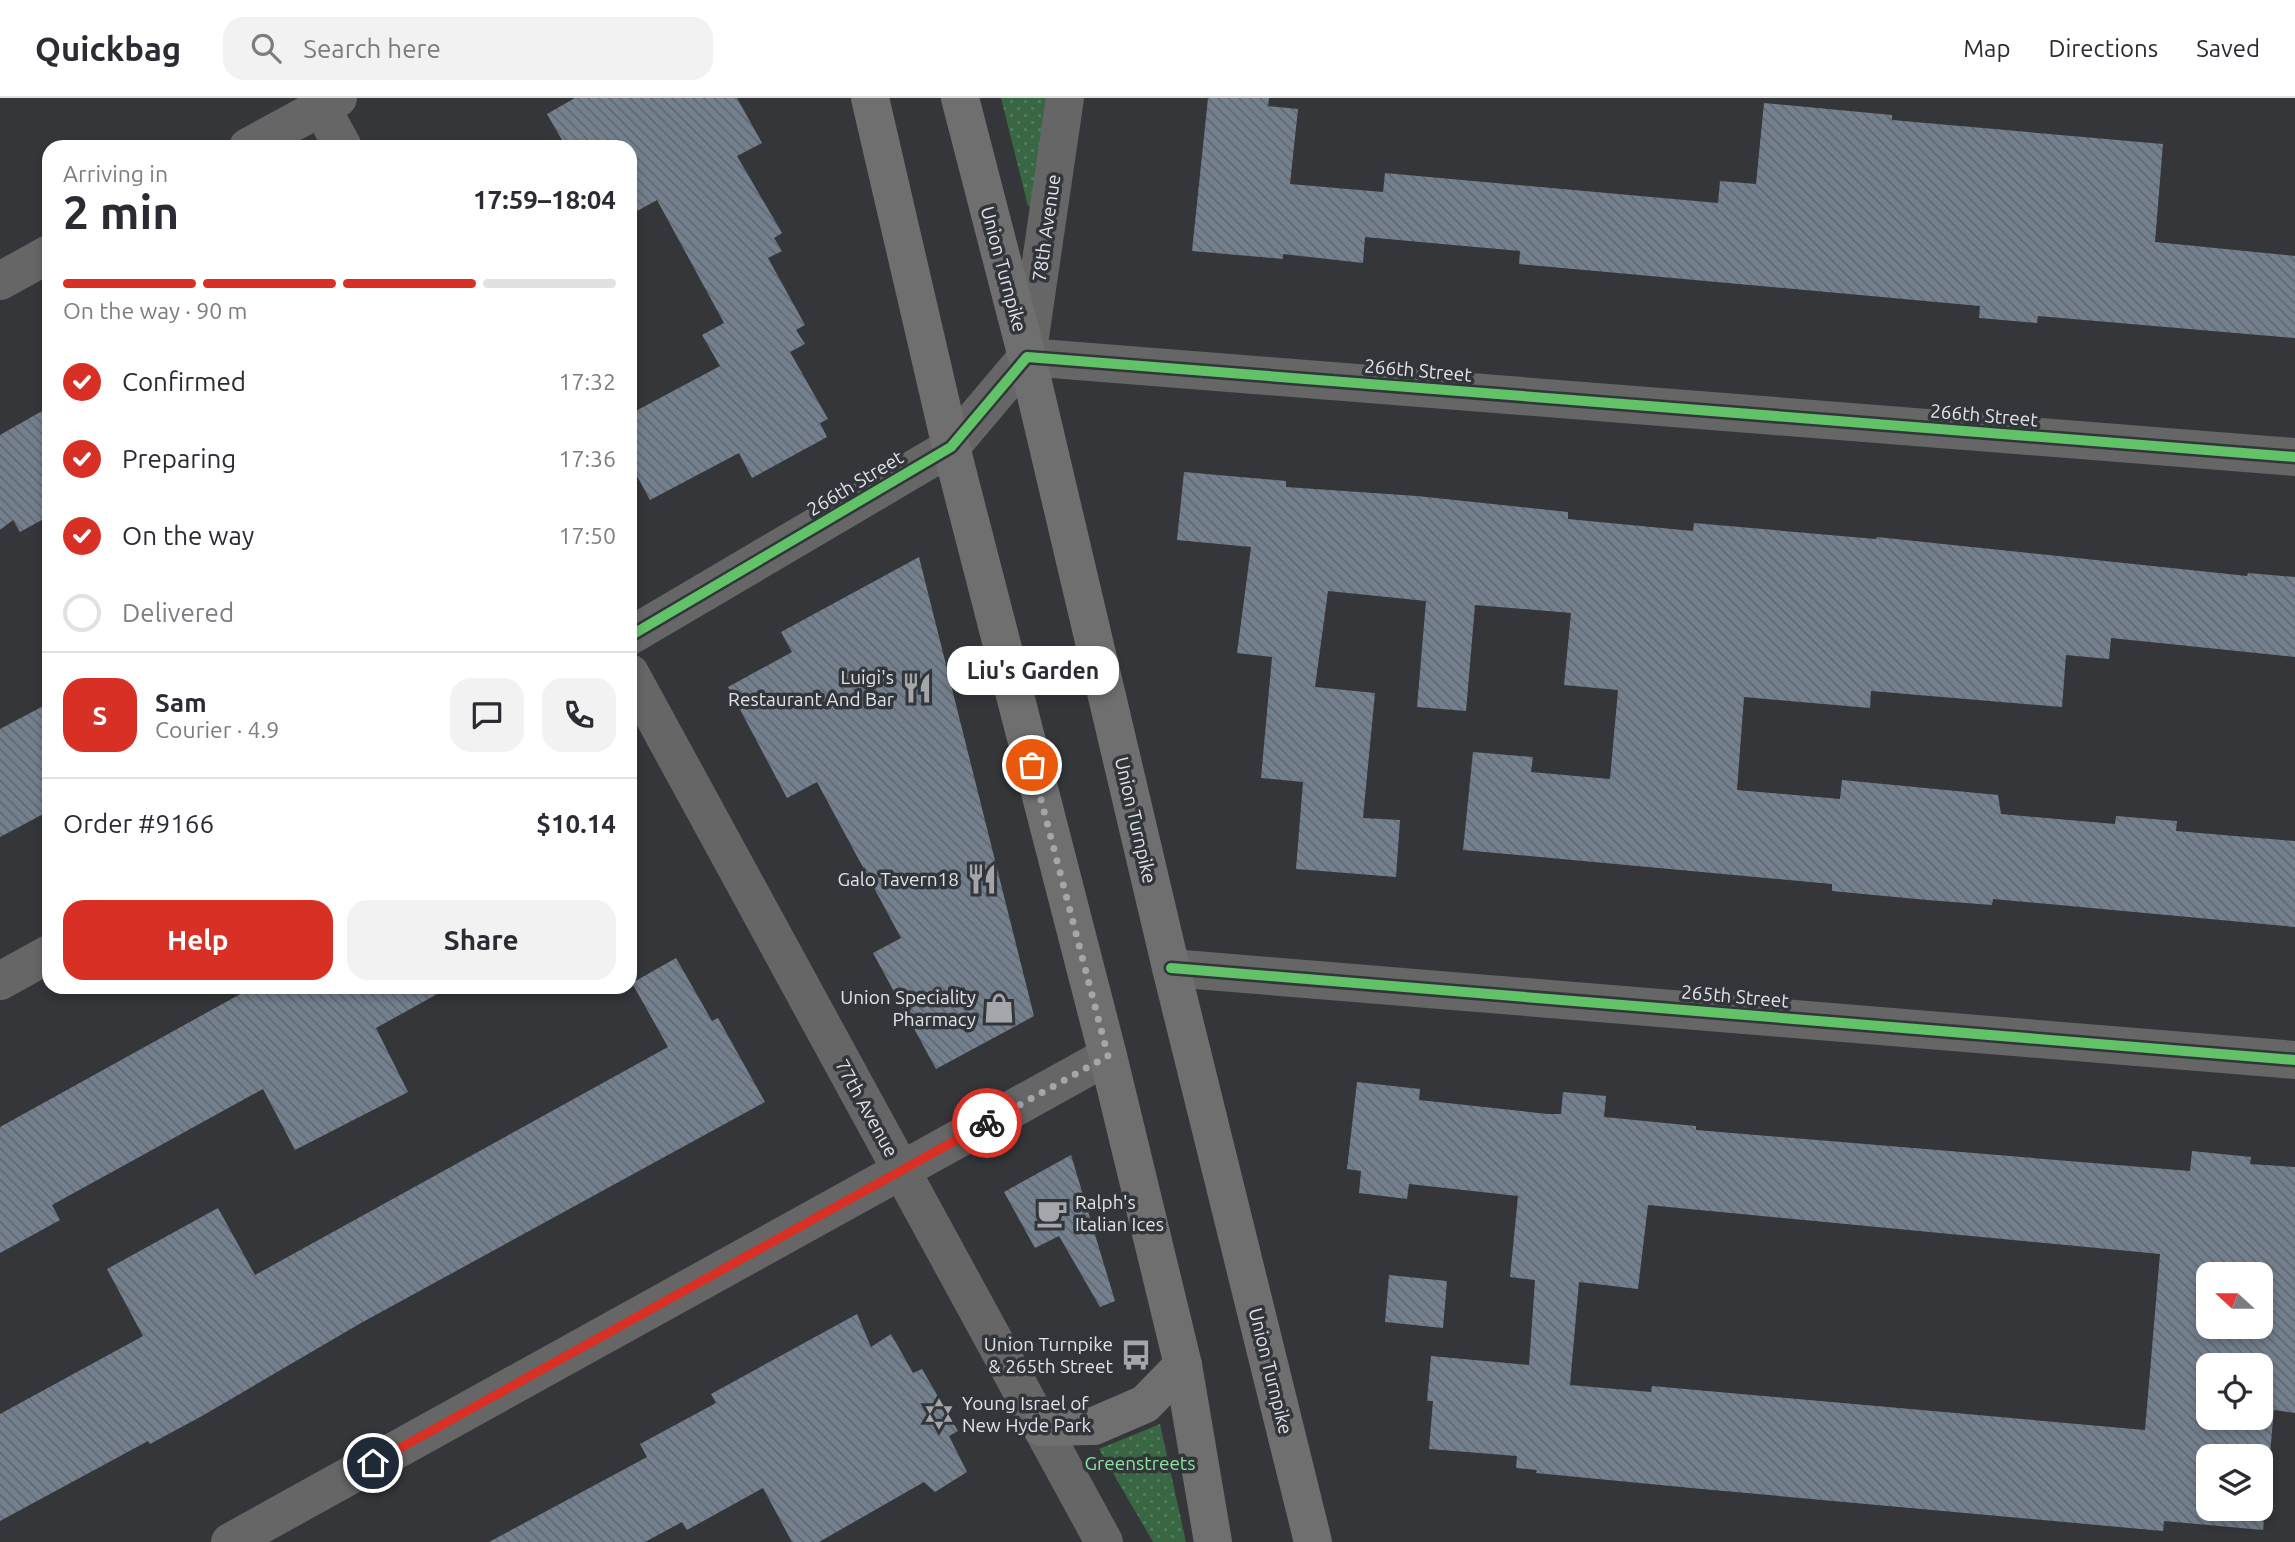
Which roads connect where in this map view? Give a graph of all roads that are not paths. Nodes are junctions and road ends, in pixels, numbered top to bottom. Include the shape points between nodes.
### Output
1 (870, 98) edge
2 (960, 98) edge
3 (1065, 98) edge
4 (325, 101) edge
5 (260, 140) edge
6 (340, 140) edge
7 (42, 258) edge
8 (0, 281) edge
9 (1027, 357) junction
10 (951, 447) junction
11 (2295, 457) edge
12 (637, 632) edge
13 (637, 686) edge
14 (42, 958) edge
15 (1171, 968) junction
16 (0, 981) edge
17 (1108, 1056) junction
18 (2295, 1060) edge
19 (901, 1171) junction
20 (1183, 1365) junction
21 (1041, 1427) junction
22 (230, 1542) edge
23 (1104, 1542) edge
24 (1213, 1542) edge
25 (1313, 1542) edge

1 - 10 main road
2 - 9 main road, Union Turnpike
3 - 9 street, 78th Avenue
4 - 5 street
4 - 6 street
7 - 8 street
9 - 10 street, 266th Street
9 - 11 street, 266th Street
9 - 15 main road, Union Turnpike
10 - 12 street, 266th Street
10 - 17 main road
13 - 19 street, 77th Avenue
14 - 16 street
15 - 18 street, 265th Street
15 - 25 main road, Union Turnpike
17 - 19 street
17 - 20 main road
19 - 21 street, 77th Avenue
19 - 22 street
20 - 21 main road via 1145,1405 1094,1426
20 - 24 main road
21 - 23 street, 77th Avenue

